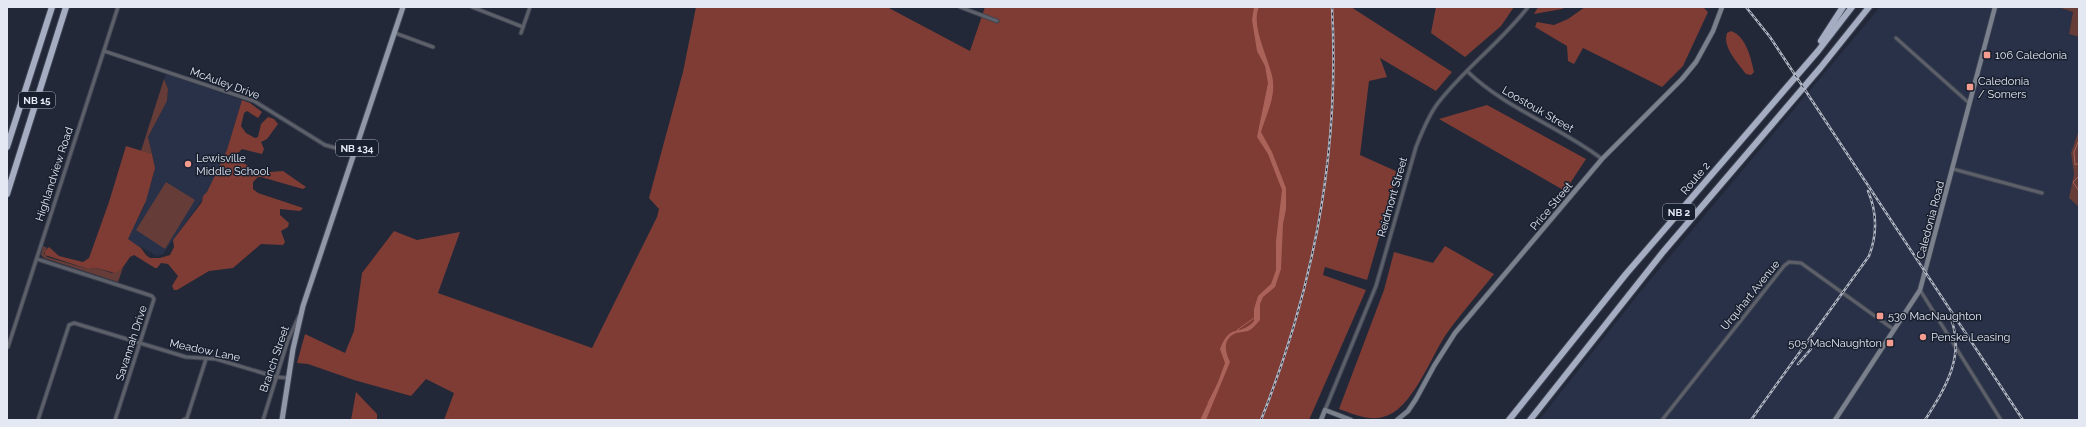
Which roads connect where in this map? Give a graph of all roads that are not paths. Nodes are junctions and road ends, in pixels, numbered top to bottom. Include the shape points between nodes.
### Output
1 (52, 7) edge
2 (66, 7) edge
3 (118, 7) edge
4 (403, 7) edge
5 (472, 7) edge
6 (530, 7) edge
7 (960, 7) edge
8 (1528, 7) edge
9 (1722, 7) edge
10 (1843, 7) edge
11 (1852, 7) edge
12 (1869, 7) edge
13 (1873, 7) edge
14 (1996, 7) edge
15 (997, 20) dead end
16 (524, 27) junction
17 (1852, 29) junction
18 (395, 33) junction
19 (522, 33) dead end
20 (1896, 38) dead end
21 (433, 47) dead end
22 (104, 51) junction
23 (1802, 68) junction
24 (1467, 71) junction
25 (1969, 103) junction
26 (7, 147) edge
27 (355, 153) junction
28 (1602, 159) junction
29 (1953, 169) junction
30 (2042, 193) dead end
31 (7, 194) edge
32 (36, 258) junction
33 (1920, 290) junction
34 (303, 306) junction
35 (1894, 329) junction
36 (140, 343) junction
37 (8, 347) edge
38 (206, 360) junction
39 (276, 376) junction
40 (290, 378) junction
41 (1325, 410) junction
42 (188, 419) edge
43 (38, 420) edge
44 (115, 420) edge
45 (183, 420) edge
46 (263, 420) edge
47 (282, 420) edge
48 (1321, 420) edge
49 (1351, 420) edge
50 (1397, 420) edge
51 (1509, 420) edge
52 (1530, 420) edge
53 (1662, 420) edge
54 (1835, 420) edge
55 (2001, 420) edge

1 - 26 highway, NB 15
2 - 31 highway, NB 15
3 - 22 street, Highlandview Road
4 - 18 main road, NB 134
5 - 16 street
6 - 16 street
7 - 15 street
8 - 24 street, Reidmont Street via 1504,36
9 - 28 street, Price Street via 1713,31 1696,62
10 - 23 highway
11 - 23 highway, Route 2 / NB 2
12 - 17 highway, NB 2
13 - 17 highway
14 - 25 street, Caledonia Road
16 - 19 street
17 - 52 highway, NB 2 via 1663,252
18 - 21 street
18 - 27 main road, NB 134
20 - 25 street
22 - 27 street, McAuley Drive via 254,101 325,145
22 - 32 street, Highlandview Road
23 - 51 highway, Route 2 / NB 2 via 1626,274
24 - 28 street, Loostouk Street via 1495,95 1583,144
24 - 41 street, Reidmont Street via 1437,104 1416,146 1376,286
25 - 29 street, Caledonia Road
27 - 34 main road, NB 134
28 - 50 street, Price Street via 1455,333 1416,399 1408,411
29 - 30 street
29 - 33 street, Caledonia Road
32 - 36 street, Savannah Drive via 152,296 154,302
32 - 37 street, Highlandview Road
33 - 35 street, Caledonia Road
33 - 55 street
34 - 39 street, Branch Street
34 - 40 main road, NB 134
35 - 53 street, Urquhart Avenue via 1801,263 1789,262
35 - 54 street, Caledonia Road
36 - 38 street, Meadow Lane via 186,357
36 - 43 street, Meadow Lane via 71,323
36 - 44 street, Savannah Drive
38 - 39 street, Meadow Lane via 216,359
38 - 42 street
39 - 40 street, Meadow Lane
39 - 46 street, Branch Street
40 - 47 main road, NB 134
41 - 48 street, Reidmont Street
41 - 49 street
42 - 45 street

